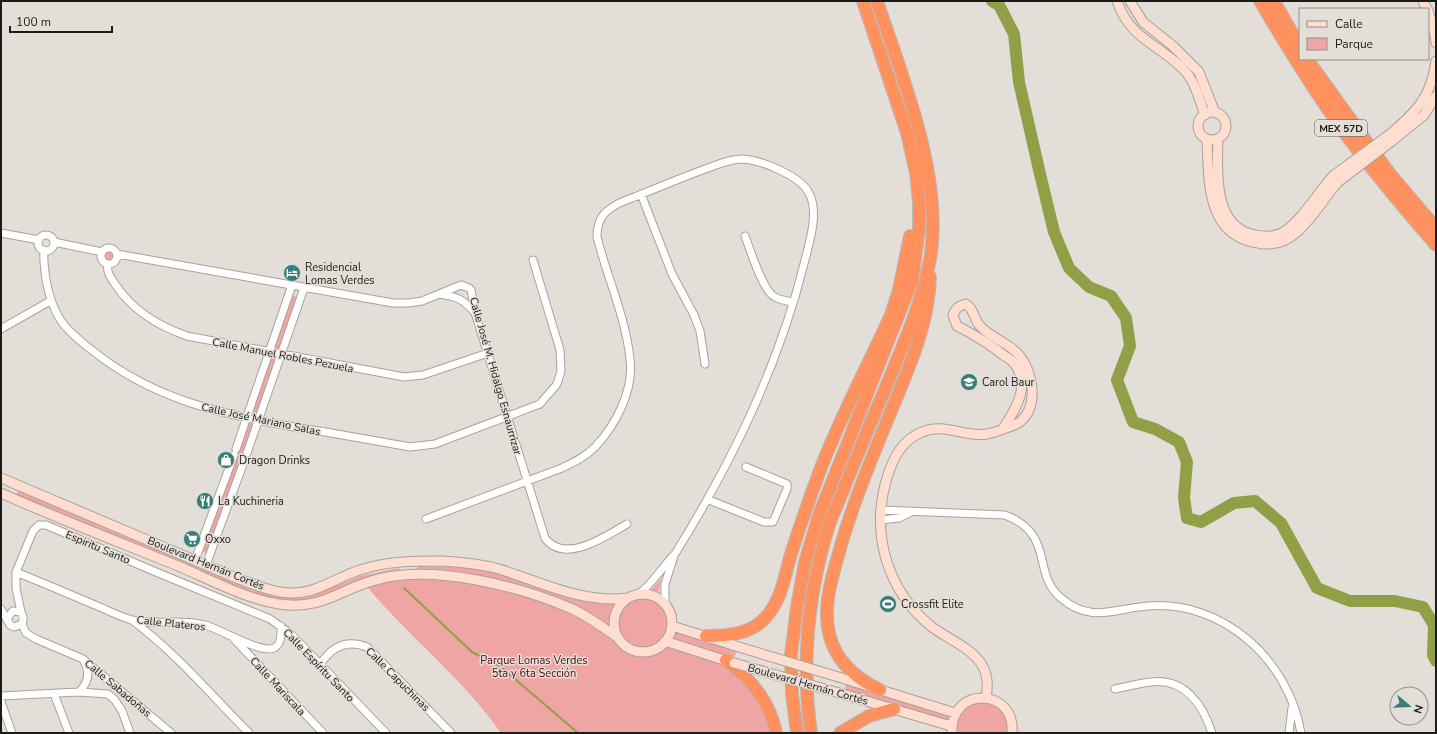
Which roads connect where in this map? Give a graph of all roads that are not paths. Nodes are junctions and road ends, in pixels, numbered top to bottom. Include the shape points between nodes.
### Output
1 (863, 1) edge
2 (877, 1) edge
3 (1117, 1) edge
4 (1130, 1) edge
5 (1260, 1) edge
6 (1274, 1) edge
7 (1429, 13) edge
8 (1436, 43) edge
9 (1299, 45) edge
10 (1308, 60) edge
11 (1436, 61) edge
12 (900, 90) junction
13 (1436, 96) edge
14 (1216, 113) junction
15 (1204, 115) junction
16 (1391, 138) junction
17 (1218, 139) junction
18 (1207, 140) junction
19 (916, 173) junction
20 (1335, 179) junction
21 (642, 194) junction
22 (1436, 228) edge
23 (1, 233) edge
24 (745, 236) dead end
25 (39, 240) junction
26 (54, 242) junction
27 (1436, 244) edge
28 (44, 250) junction
29 (102, 252) junction
30 (931, 253) junction
31 (117, 254) junction
32 (533, 260) dead end
33 (108, 264) junction
34 (292, 285) junction
35 (304, 288) junction
36 (440, 294) junction
37 (50, 301) junction
38 (793, 302) junction
39 (476, 316) junction
40 (1, 329) edge
41 (269, 352) junction
42 (488, 353) junction
43 (282, 354) junction
44 (705, 364) dead end
45 (507, 417) junction
46 (246, 418) junction
47 (259, 421) junction
48 (1004, 427) junction
49 (746, 467) dead end
50 (227, 475) junction
51 (238, 478) junction
52 (527, 481) junction
53 (2, 482) edge
54 (18, 485) junction
55 (1, 493) edge
56 (12, 498) junction
57 (709, 500) junction
58 (880, 510) junction
59 (911, 512) junction
60 (426, 519) dead end
61 (880, 520) junction
62 (627, 524) dead end
63 (675, 554) junction
64 (195, 560) junction
65 (413, 561) junction
66 (400, 562) junction
67 (206, 565) junction
68 (16, 572) junction
69 (156, 572) joint
70 (659, 573) junction
71 (414, 575) junction
72 (401, 576) junction
73 (667, 577) junction
74 (640, 593) junction
75 (628, 598) junction
76 (665, 604) junction
77 (1, 610) edge
78 (21, 612) junction
79 (131, 619) junction
80 (8, 621) junction
81 (22, 624) junction
82 (281, 626) junction
83 (672, 626) junction
84 (706, 636) junction
85 (617, 637) junction
86 (233, 638) junction
87 (665, 641) junction
88 (83, 659) junction
89 (730, 662) junction
90 (320, 665) junction
91 (1115, 688) dead end
92 (880, 690) junction
93 (79, 692) junction
94 (54, 694) junction
95 (1, 696) edge
96 (986, 698) junction
97 (1, 702) edge
98 (1292, 703) junction
99 (894, 709) junction
100 (955, 713) junction
101 (951, 729) edge
102 (1014, 732) edge
103 (1301, 732) edge
104 (12, 733) edge
105 (69, 733) edge
106 (130, 733) edge
107 (171, 733) edge
108 (249, 733) edge
109 (323, 733) edge
110 (386, 733) edge
111 (451, 733) edge
112 (776, 733) edge
113 (797, 733) edge
114 (811, 733) edge
115 (840, 733) edge
116 (1212, 733) edge
117 (1289, 733) edge

1 - 12 highway
2 - 12 highway
3 - 15 main road via 1131,28 1182,68 1196,89
4 - 14 main road via 1142,22 1173,46 1199,72
5 - 27 highway, MEX 57D via 1341,129
6 - 9 highway
7 - 8 main road
10 - 22 highway, MEX 57D via 1390,174
11 - 16 main road via 1429,90 1414,113
12 - 19 highway
12 - 30 highway via 924,149 931,196
13 - 16 main road via 1424,116
14 - 15 main road
14 - 17 main road via 1223,117 1226,125 1224,134
15 - 18 main road via 1198,128
16 - 20 main road, bridge
17 - 18 main road
17 - 20 main road via 1219,186 1226,215 1232,224 1242,231 1267,236 1284,232
18 - 20 main road via 1212,196 1218,216 1228,232 1248,242 1274,244 1297,232
19 - 84 highway via 909,244 899,290 819,472 776,602 767,617 747,630 725,636
19 - 113 highway via 919,229 912,281 819,515 805,562 791,654 792,694
21 - 38 street via 730,160 757,161 797,179 810,195 814,214
21 - 44 street via 672,274 700,331
21 - 52 street via 608,209 601,217 597,228 603,261 624,326 631,360 629,383 618,416 595,447 580,459
23 - 25 street
24 - 38 street via 769,293
25 - 26 street via 45,235
25 - 28 street via 40,248
26 - 28 street via 49,250
26 - 29 street
28 - 37 street, Calle José Mariano Salas via 44,268
29 - 31 street via 112,248
29 - 33 street via 102,260
30 - 92 highway via 930,299 908,370 869,464 845,531 829,598 827,619 840,659 853,675
30 - 114 highway via 919,303 830,524 818,567 808,622 806,660 807,704
31 - 33 street via 115,262
31 - 34 street, Calle José M. Hidalgo Esnaurrizar
32 - 45 street, Calle José Mariano Salas via 560,350 561,372 558,384 540,404
33 - 41 street, Calle Manuel Robles Pezuela via 110,277 130,304 157,324 187,336
34 - 35 street, Calle José M. Hidalgo Esnaurrizar
34 - 41 street
35 - 36 street, Calle José M. Hidalgo Esnaurrizar via 393,303 409,303
35 - 43 street
36 - 39 street via 460,298
36 - 39 street, Calle José M. Hidalgo Esnaurrizar via 456,285 469,288
37 - 40 street
37 - 46 street, Calle José Mariano Salas via 68,330 107,362 131,377 183,401
38 - 57 street via 768,375 741,438
39 - 42 street, Calle José M. Hidalgo Esnaurrizar
41 - 43 street, Calle Manuel Robles Pezuela
41 - 46 street
42 - 43 street, Calle Manuel Robles Pezuela via 412,378
42 - 45 street, Calle José M. Hidalgo Esnaurrizar
43 - 47 street
45 - 47 street, Calle José Mariano Salas via 435,444 410,447
45 - 52 street, Calle José M. Hidalgo Esnaurrizar
46 - 47 street, Calle José Mariano Salas
46 - 50 street
47 - 51 street
48 - 48 main road via 1014,426 1021,421 1030,406 1033,392 1027,366 1018,354 980,326 971,308 966,304 960,306 953,315 957,326 974,334 1012,361 1018,371 1022,390 1019,403
48 - 58 main road via 987,434 947,428 930,429 914,436 896,454
49 - 57 street via 786,484 784,497 773,522 764,522
50 - 51 street
50 - 64 street
51 - 67 street
52 - 60 street
52 - 62 street, Calle José M. Hidalgo Esnaurrizar via 545,538 554,546 562,549 579,547 599,540
53 - 54 main road, Boulevard Hernán Cortés
54 - 56 main road
54 - 64 main road, Boulevard Hernán Cortés
55 - 56 main road, Boulevard Hernán Cortés
56 - 72 main road, Boulevard Hernán Cortés via 233,589 278,604 293,606 322,602 383,578
57 - 63 street
58 - 59 street
58 - 61 main road
59 - 61 street via 899,518
59 - 98 street via 986,513 1005,515 1020,521 1032,532 1051,585 1061,598 1078,608 1098,613 1148,606 1171,606 1194,610 1215,618 1250,640 1265,656 1285,686
61 - 96 main road via 884,555 900,591 922,617 982,664 987,678
63 - 70 street
63 - 73 street
64 - 67 main road, Boulevard Hernán Cortés
65 - 66 main road, Boulevard Hernán Cortés
65 - 71 main road
65 - 75 main road, Boulevard Hernán Cortés via 468,563 497,569 586,597 611,600
66 - 67 main road, Boulevard Hernán Cortés via 373,566 317,589 292,593 256,584
66 - 72 main road
68 - 69 street, Espiritu Santo via 33,531 39,526 46,525
68 - 78 street
68 - 79 street
69 - 82 street, Calle Espíritu Santo via 270,619
70 - 73 street
70 - 74 street via 650,586
71 - 72 main road, Boulevard Hernán Cortés
71 - 85 main road, Boulevard Hernán Cortés via 468,578 519,591 569,608
73 - 76 street
74 - 75 main road
74 - 76 main road via 653,595
75 - 85 main road via 618,606 616,612 614,625
76 - 83 main road
77 - 80 street
78 - 80 street via 13,612
78 - 81 street via 24,620
79 - 86 street, Calle Plateros via 153,623 204,625
79 - 108 street, Calle Plateros via 184,665
80 - 81 street via 14,627
81 - 88 street, Calle Sabadoñas via 26,633 36,639
82 - 86 street, Calle Plateros via 280,640 273,648 266,649
82 - 90 street, Calle Espíritu Santo
83 - 84 main road, Boulevard Hernán Cortés
83 - 87 main road
84 - 92 main road, Boulevard Hernán Cortés, bridge
85 - 87 main road via 627,647 640,652 654,650
86 - 109 street, Calle Mariscala
87 - 89 main road, Boulevard Hernán Cortés
88 - 93 street via 88,678
88 - 107 street, Calle Sabadoñas
89 - 99 main road, Boulevard Hernán Cortés, bridge
89 - 112 highway via 763,698 772,716
90 - 110 street, Calle Espíritu Santo
90 - 111 street, Calle Capuchinas via 327,654 338,646 359,644 367,647
91 - 116 street via 1152,682 1169,683 1185,691 1198,702 1207,717
92 - 100 main road, Boulevard Hernán Cortés
93 - 94 street
93 - 106 street via 108,694 122,711
94 - 95 street
94 - 105 street
96 - 100 main road via 974,698 963,704
96 - 102 main road via 997,701 1006,709
97 - 104 street
98 - 103 street
98 - 117 street
99 - 101 main road, Boulevard Hernán Cortés
99 - 115 highway via 869,716
100 - 101 main road
103 - 117 street

